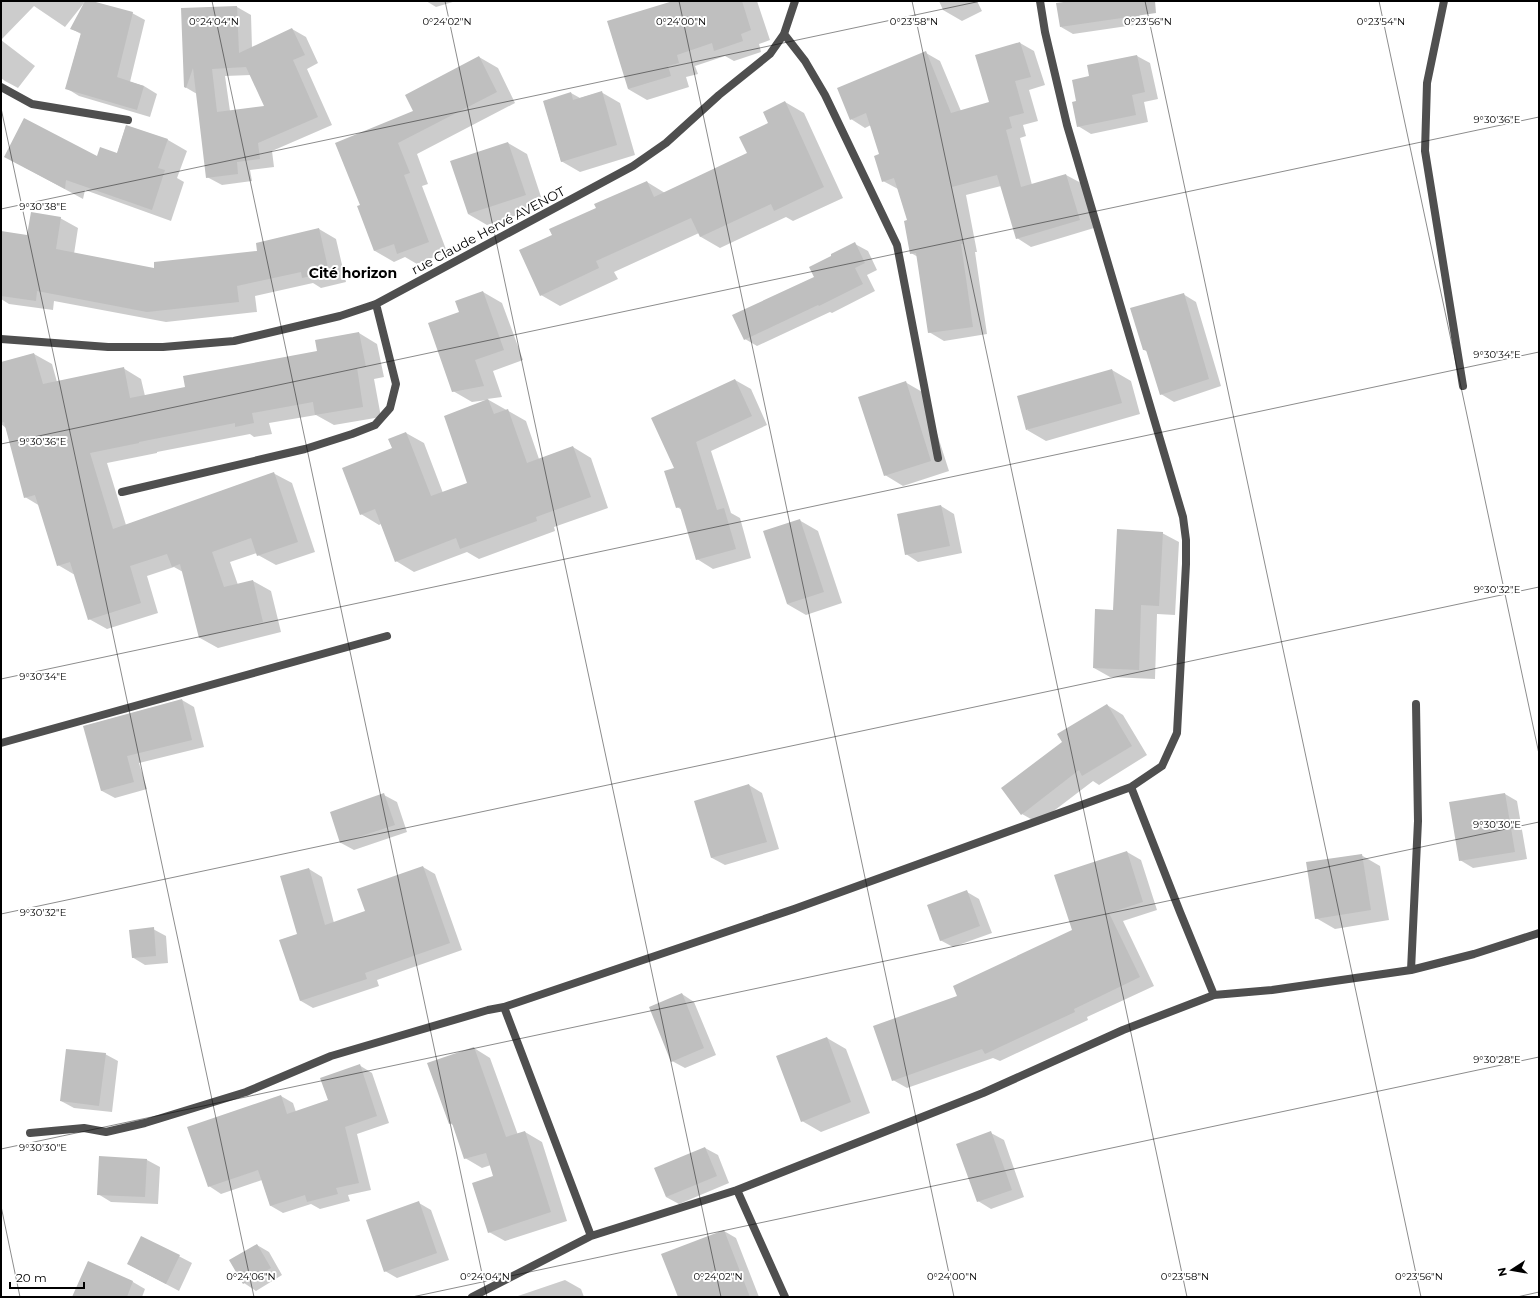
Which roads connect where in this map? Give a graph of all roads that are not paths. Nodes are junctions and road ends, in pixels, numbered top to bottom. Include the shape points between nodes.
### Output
1 (795, 1) edge
2 (1040, 1) edge
3 (1444, 1) edge
4 (784, 34) junction
5 (1, 87) edge
6 (128, 120) dead end
7 (376, 304) junction
8 (1, 339) edge
9 (1463, 386) dead end
10 (938, 458) dead end
11 (122, 492) dead end
12 (387, 636) dead end
13 (1416, 704) dead end
14 (1, 743) edge
15 (1131, 787) junction
16 (1539, 933) edge
17 (1411, 970) junction
18 (1214, 995) junction
19 (504, 1007) junction
20 (30, 1133) dead end
21 (738, 1190) junction
22 (591, 1236) junction
23 (472, 1297) edge
24 (785, 1297) edge

1 - 4 street, rue Claude Hervé AVENOT
2 - 15 street via 1067,124 1183,517 1186,540 1177,733 1162,766
3 - 9 street via 1427,83 1425,151
4 - 7 street, rue Claude Hervé AVENOT via 770,54 719,95 666,144 633,166
4 - 10 street via 806,60 825,95 897,245
5 - 6 street via 32,104
7 - 8 street, rue Claude Hervé AVENOT via 340,316 234,341 163,347 108,347
7 - 11 street via 396,384 390,408 375,425 305,449
12 - 14 street
13 - 17 street via 1418,821
15 - 18 street
15 - 19 street via 794,909
16 - 17 street via 1474,954
17 - 18 street via 1272,990
18 - 21 street via 1123,1030 983,1093
19 - 20 street via 330,1056 246,1092 145,1123 106,1132 84,1128
19 - 22 street
21 - 22 street
21 - 24 street
22 - 23 street

